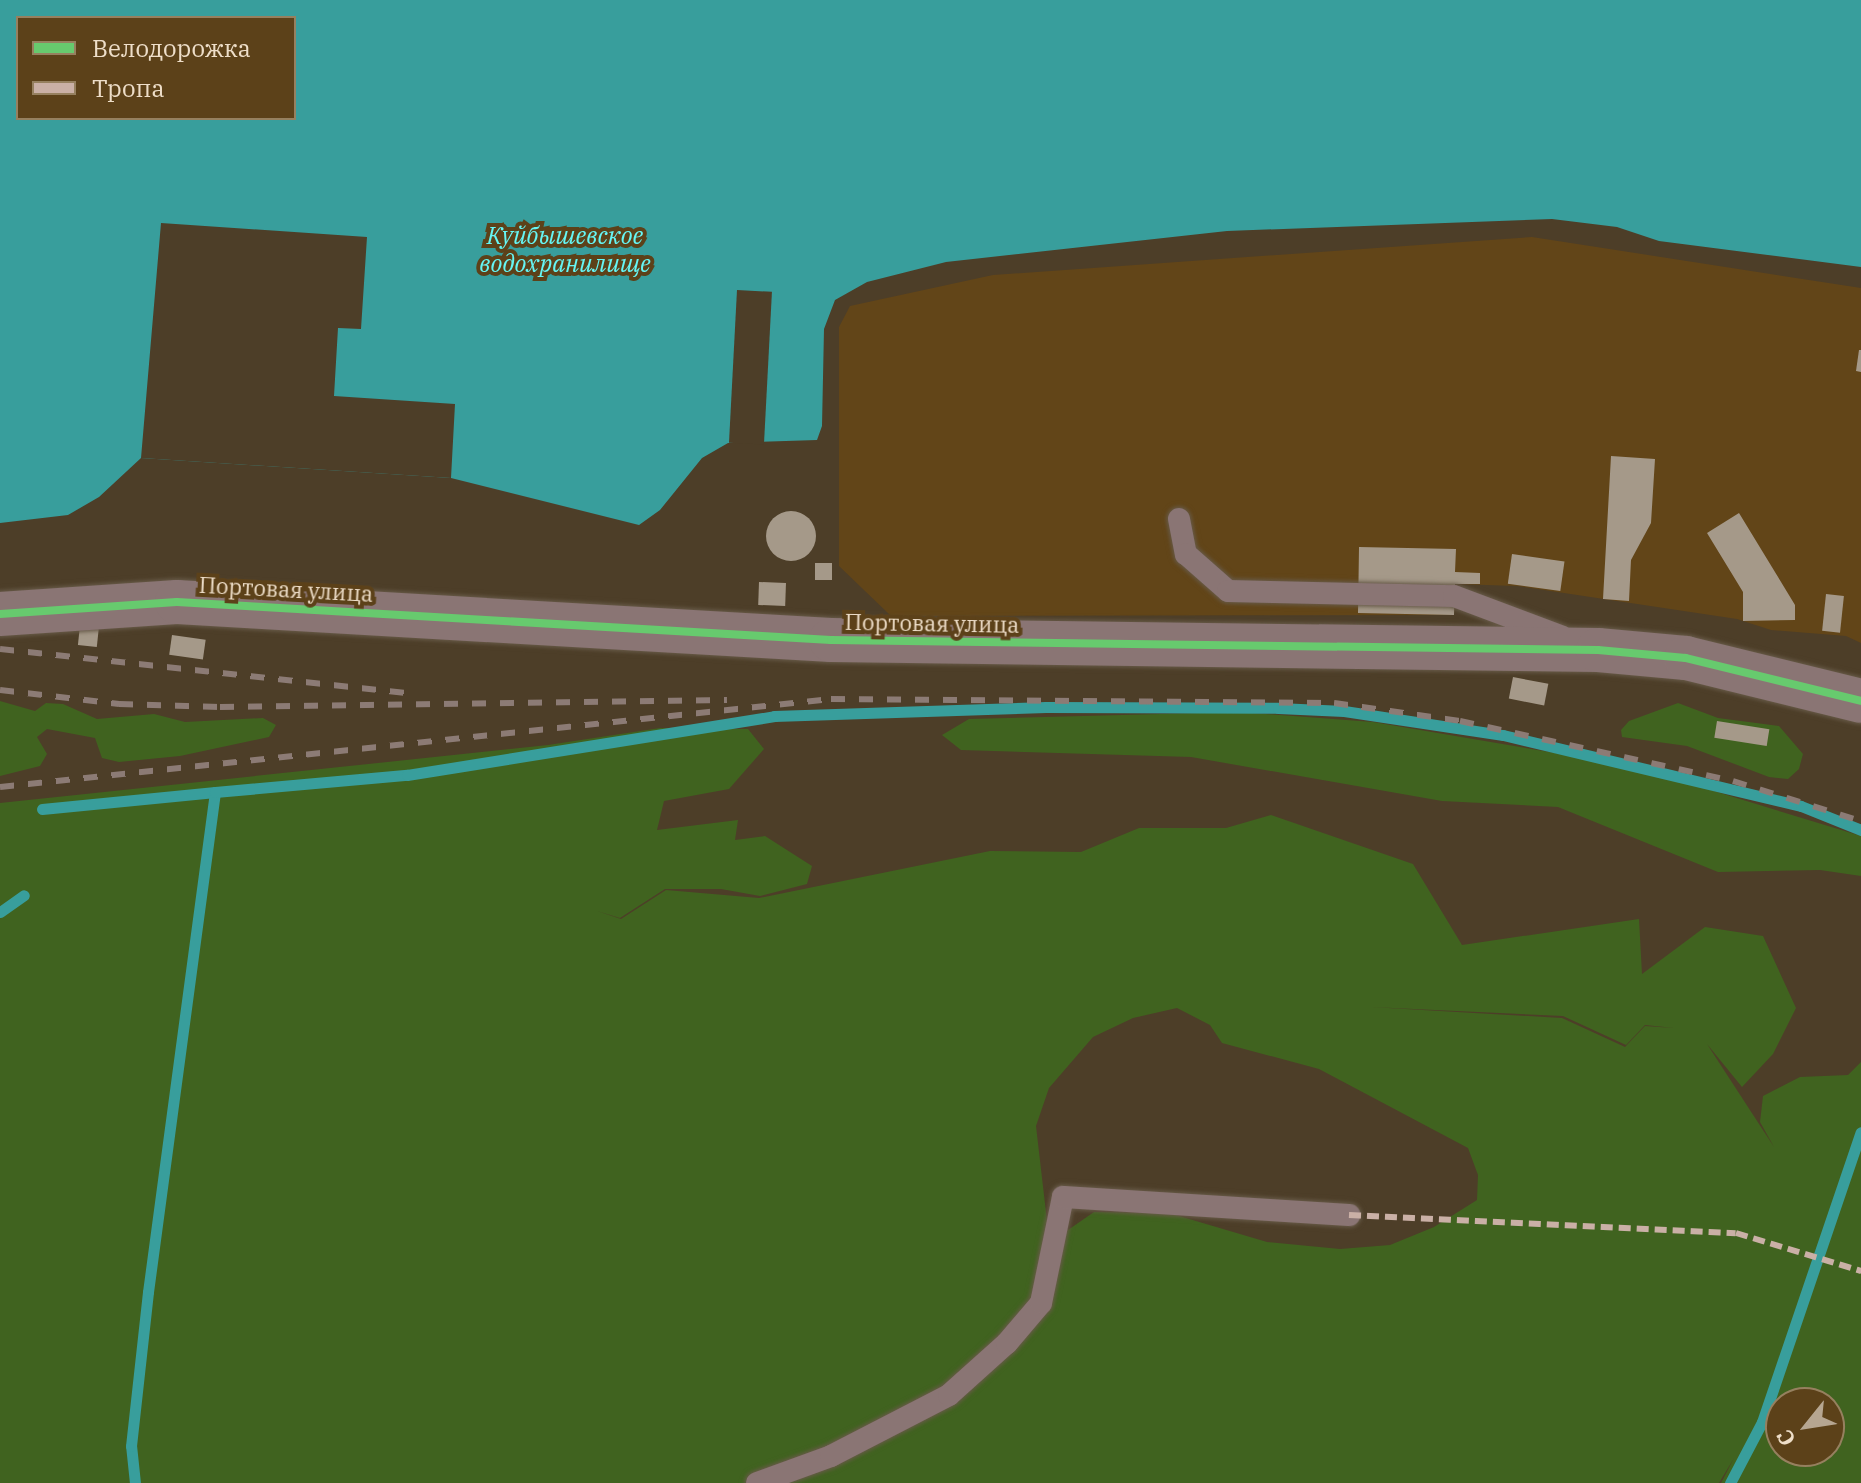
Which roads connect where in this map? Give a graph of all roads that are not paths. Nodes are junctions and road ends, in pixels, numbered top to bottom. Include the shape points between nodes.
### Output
1 (1179, 519) dead end
2 (0, 614) edge
3 (1598, 650) junction
4 (1861, 701) edge
5 (1349, 1215) dead end
6 (757, 1483) edge

1 - 3 lane via 1186,554 1228,591 1454,596
2 - 3 street, Портовая улица via 177,602 831,640
3 - 4 street, Портовая улица via 1686,658
5 - 6 lane via 1063,1197 1041,1303 1007,1343 949,1395 831,1456

